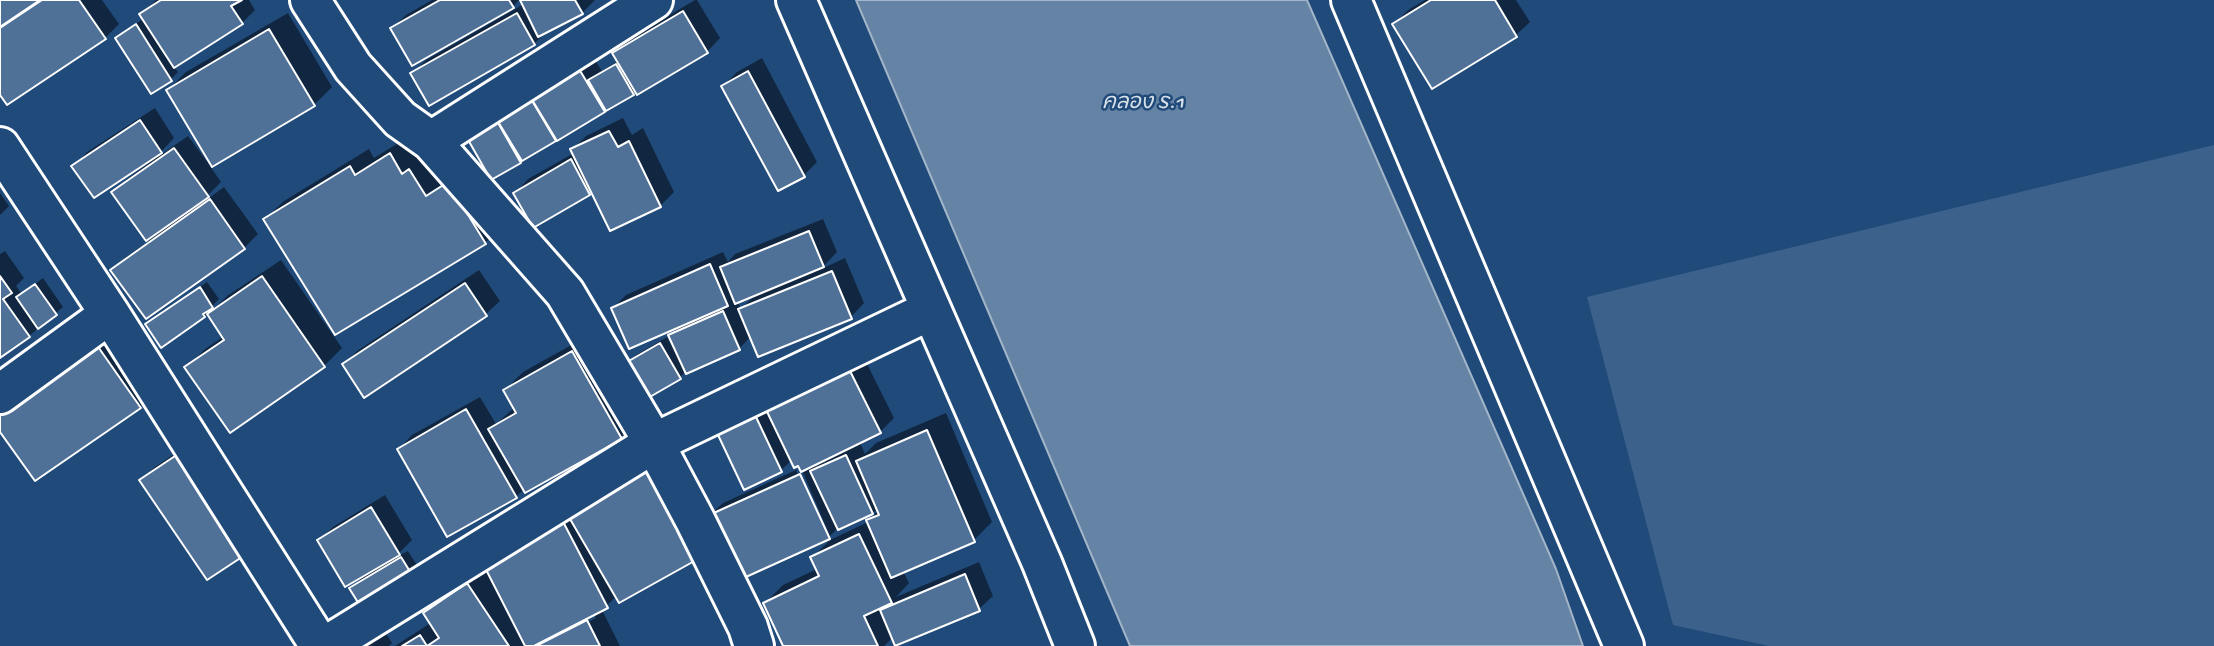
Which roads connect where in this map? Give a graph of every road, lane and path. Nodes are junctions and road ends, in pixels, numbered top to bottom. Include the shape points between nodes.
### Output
1 (310, 0) edge
2 (653, 0) edge
3 (796, 0) edge
4 (1351, 0) edge
5 (431, 141) junction
6 (0, 147) edge
7 (931, 310) junction
8 (110, 314) junction
9 (0, 394) edge
10 (654, 443) junction
11 (320, 646) edge
12 (326, 646) edge
13 (754, 646) edge
14 (1075, 646) edge
15 (1624, 646) edge

1 - 5 street via 354,67 400,119
2 - 5 street
3 - 7 street
4 - 15 street
5 - 10 street via 565,293
6 - 8 street
7 - 10 street
7 - 14 street
8 - 9 street
8 - 11 street
10 - 12 street
10 - 13 street

